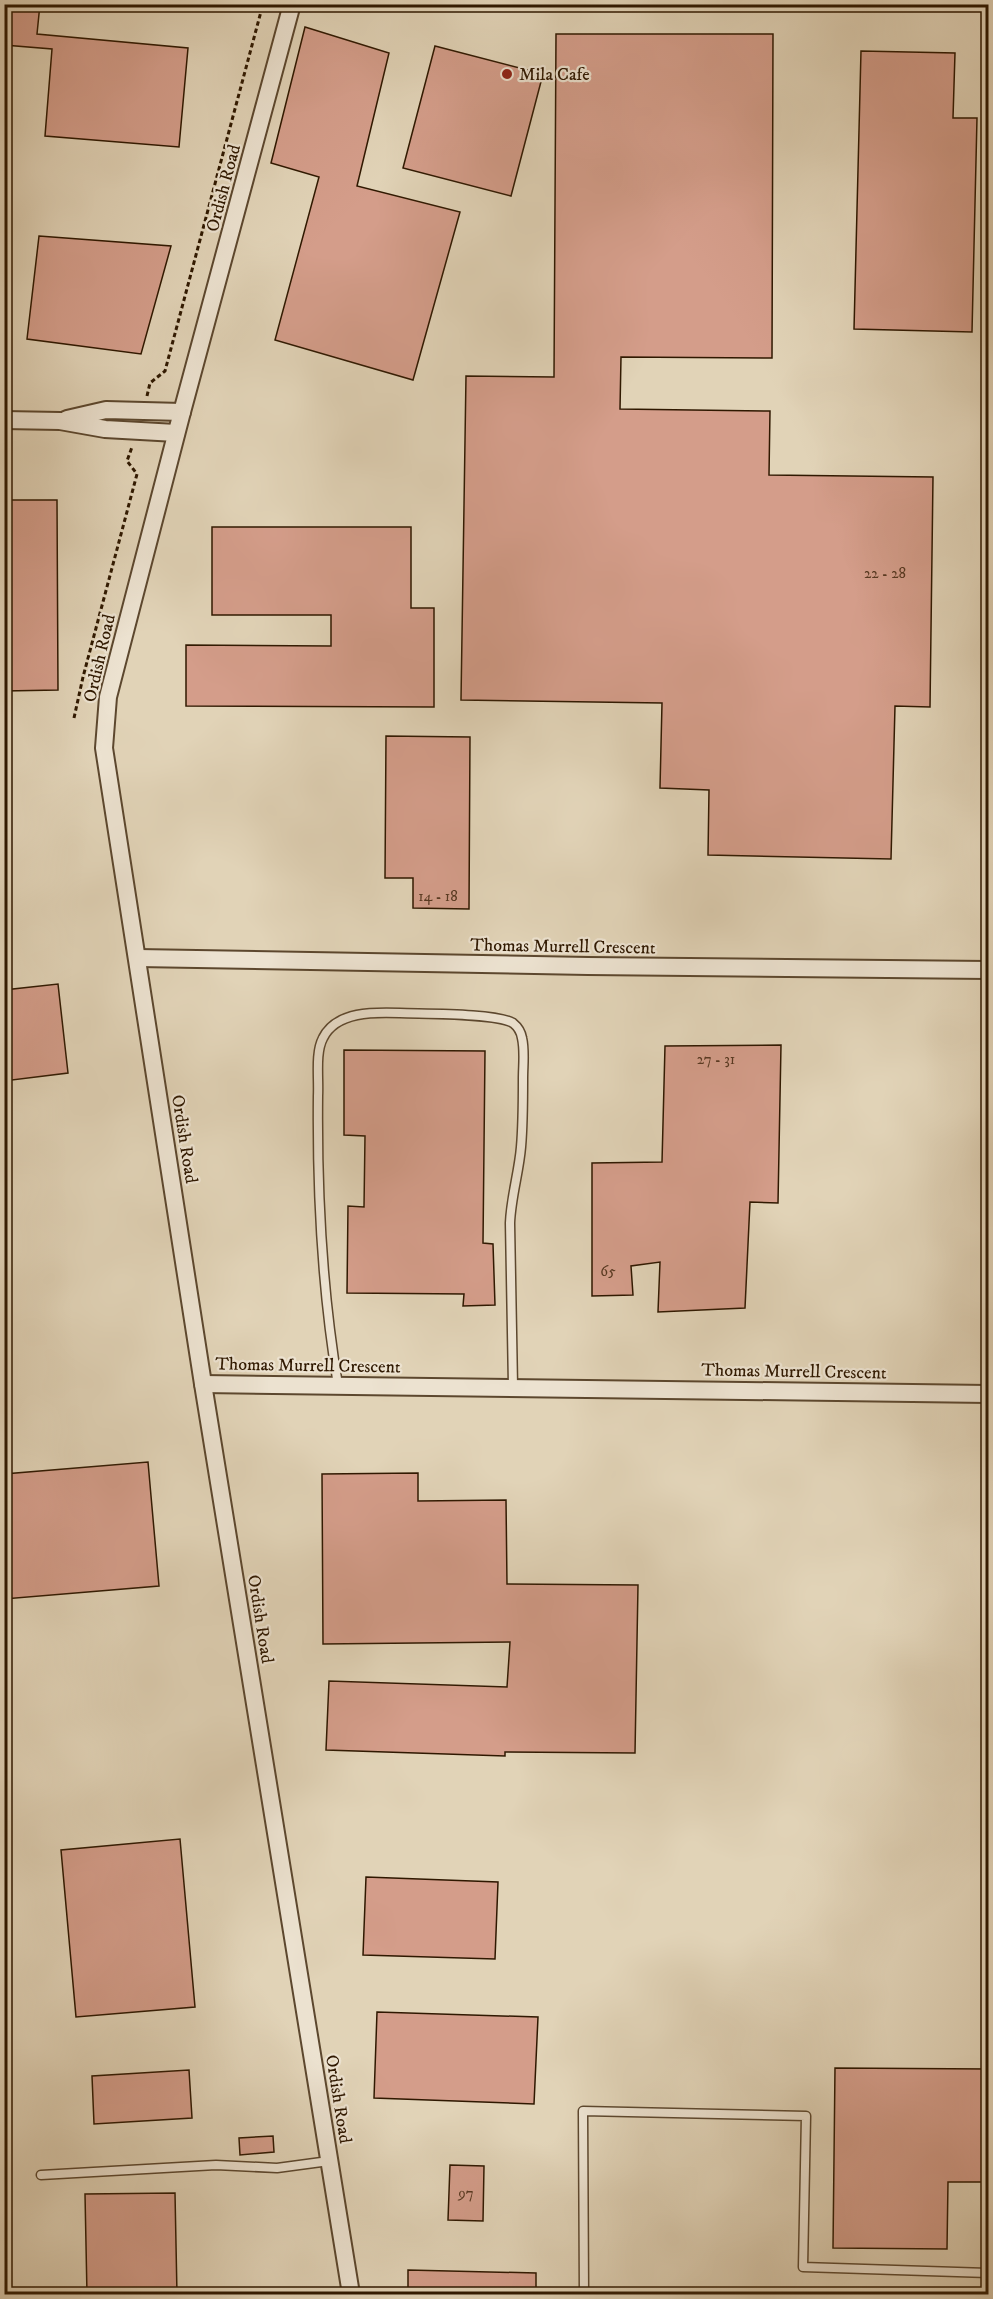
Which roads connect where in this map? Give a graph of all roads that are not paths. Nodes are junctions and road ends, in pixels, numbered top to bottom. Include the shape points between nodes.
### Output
1 (292, 4) edge
2 (182, 412) junction
3 (4, 420) edge
4 (60, 421) junction
5 (176, 433) junction
6 (138, 958) junction
7 (988, 970) edge
8 (203, 1384) junction
9 (338, 1385) junction
10 (513, 1386) junction
11 (988, 1394) edge
12 (329, 2161) junction
13 (41, 2175) dead end
14 (988, 2273) edge
15 (351, 2295) edge
16 (584, 2295) edge

1 - 2 street, Ordish Road
2 - 4 street via 106,410
2 - 5 street, Ordish Road
3 - 4 street
4 - 5 street via 105,429
5 - 6 street, Ordish Road via 108,697 104,738
6 - 7 street, Thomas Murrell Crescent
6 - 8 street, Ordish Road
8 - 9 street, Thomas Murrell Crescent
8 - 12 street, Ordish Road
9 - 10 street, Thomas Murrell Crescent
9 - 10 lane via 324,1285 319,1056 327,1030 358,1014 379,1012 507,1021 515,1025 522,1038 521,1149 510,1222
10 - 11 street, Thomas Murrell Crescent
12 - 13 lane via 277,2168 216,2165
12 - 15 street, Ordish Road
14 - 16 lane via 803,2267 806,2116 583,2111

